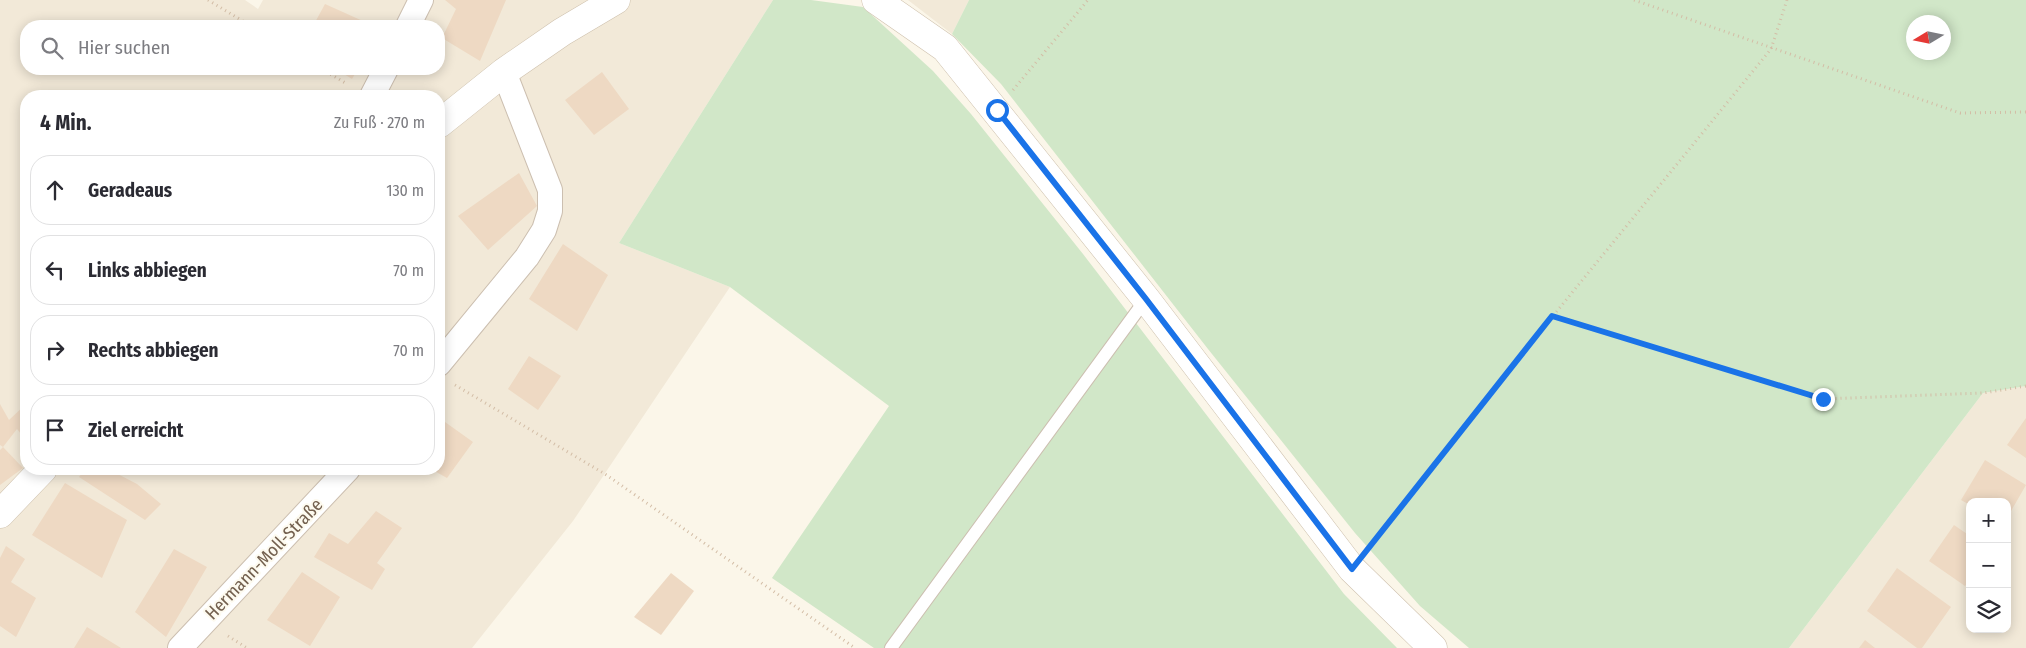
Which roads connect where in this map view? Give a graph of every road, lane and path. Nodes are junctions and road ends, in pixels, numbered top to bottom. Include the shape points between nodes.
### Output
1 (208, 0) edge
2 (421, 0) edge
3 (616, 0) edge
4 (876, 0) edge
5 (1088, 0) edge
6 (1634, 0) edge
7 (1787, 0) edge
8 (241, 20) edge
9 (411, 20) edge
10 (1771, 49) junction
11 (504, 72) junction
12 (332, 75) edge
13 (380, 75) edge
14 (359, 90) edge
15 (364, 90) edge
16 (997, 110) junction
17 (2026, 112) edge
18 (445, 119) edge
19 (1146, 299) junction
20 (1552, 316) junction
21 (445, 369) edge
22 (445, 373) edge
23 (2026, 386) edge
24 (37, 475) edge
25 (342, 475) edge
26 (0, 514) edge
27 (1352, 569) junction
28 (180, 648) edge
29 (856, 648) edge
30 (891, 648) edge
31 (1433, 648) edge

1 - 8 path
2 - 9 street
3 - 11 street
4 - 16 street via 945,48
5 - 16 path
6 - 10 path
7 - 10 path
10 - 17 path via 1960,113
10 - 20 path
11 - 18 street
11 - 21 street via 550,190 550,211 544,230 527,257
12 - 14 path
13 - 15 street
16 - 19 street
19 - 27 street
19 - 30 lane
20 - 23 path via 1823,399 1983,393
20 - 27 path
22 - 29 path via 605,474
24 - 26 street
25 - 28 street, Hermann-Moll-Straße
27 - 31 street

